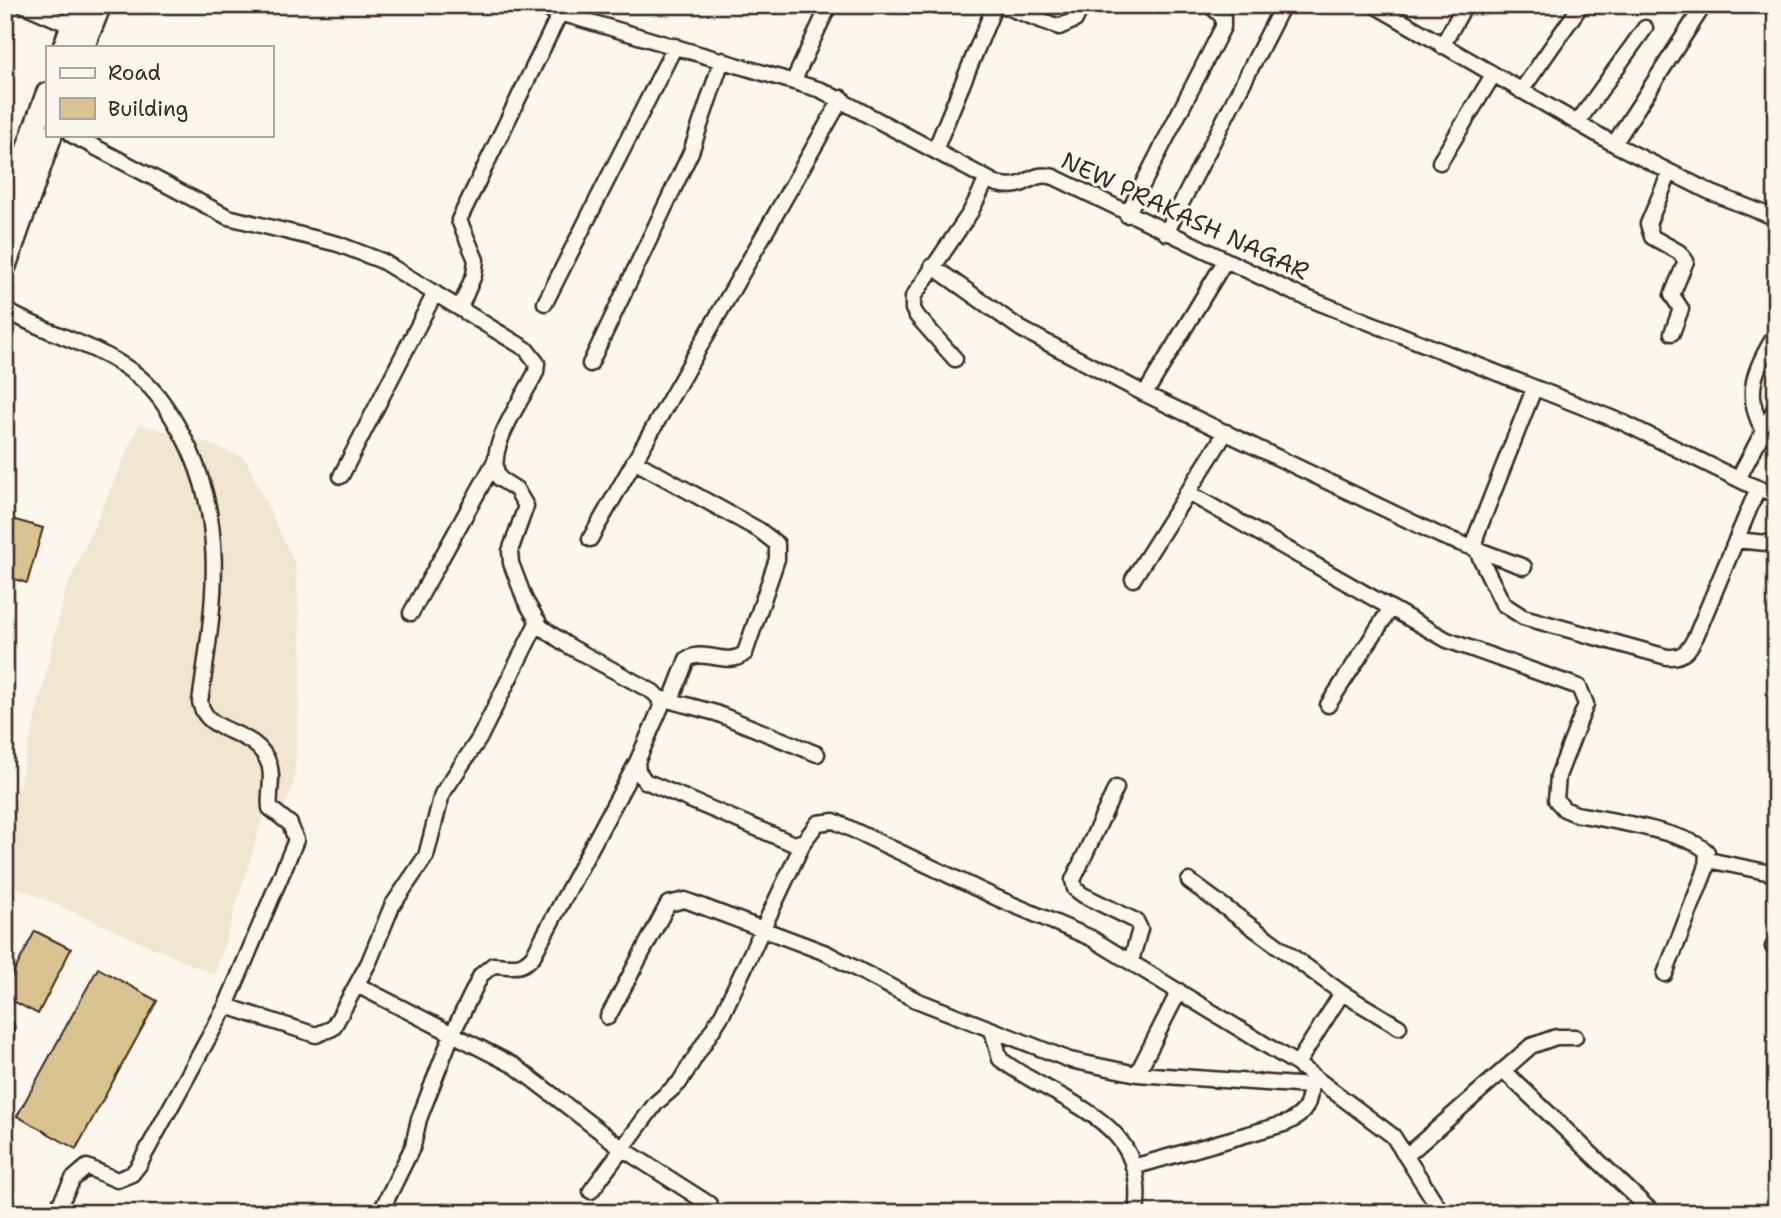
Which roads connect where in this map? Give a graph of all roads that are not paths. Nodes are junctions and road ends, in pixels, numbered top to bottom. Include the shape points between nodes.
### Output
1 (24, 5) edge
2 (80, 5) edge
3 (100, 5) edge
4 (533, 5) edge
5 (829, 5) edge
6 (995, 5) edge
7 (1001, 5) edge
8 (1082, 5) edge
9 (1210, 5) edge
10 (1283, 5) edge
11 (1374, 5) edge
12 (1465, 5) edge
13 (1581, 5) edge
14 (1704, 5) edge
15 (560, 13) junction
16 (72, 26) junction
17 (1645, 28) dead end
18 (64, 46) edge
19 (83, 46) edge
20 (674, 46) junction
21 (1442, 46) junction
22 (722, 60) junction
23 (1493, 75) junction
24 (793, 80) junction
25 (1521, 91) junction
26 (842, 98) junction
27 (44, 117) edge
28 (1577, 123) junction
29 (51, 136) edge
30 (74, 136) edge
31 (1614, 144) junction
32 (935, 150) junction
33 (1440, 162) dead end
34 (1670, 172) junction
35 (987, 179) junction
36 (5, 212) edge
37 (1127, 215) junction
38 (1776, 218) edge
39 (1166, 233) junction
40 (1225, 261) junction
41 (5, 266) edge
42 (932, 266) junction
43 (435, 293) junction
44 (545, 303) dead end
45 (460, 307) junction
46 (5, 310) edge
47 (1672, 333) dead end
48 (1776, 334) edge
49 (954, 359) dead end
50 (590, 364) dead end
51 (1534, 389) junction
52 (1145, 394) junction
53 (1776, 407) edge
54 (1763, 430) junction
55 (1226, 432) junction
56 (495, 461) junction
57 (634, 461) junction
58 (341, 476) dead end
59 (1738, 479) junction
60 (1758, 488) junction
61 (1187, 492) junction
62 (1776, 495) edge
63 (590, 539) dead end
64 (1736, 540) junction
65 (1776, 544) edge
66 (1476, 549) junction
67 (1524, 567) dead end
68 (1133, 579) dead end
69 (1391, 607) junction
70 (411, 613) dead end
71 (538, 621) junction
72 (665, 699) junction
73 (1328, 705) dead end
74 (817, 754) dead end
75 (637, 762) junction
76 (1116, 788) dead end
77 (804, 841) junction
78 (1708, 860) junction
79 (1776, 874) edge
80 (1189, 881) dead end
81 (764, 930) junction
82 (1131, 961) junction
83 (1665, 974) dead end
84 (356, 985) junction
85 (1179, 991) junction
86 (1342, 993) junction
87 (226, 1006) junction
88 (608, 1017) dead end
89 (1399, 1027) dead end
90 (992, 1030) junction
91 (452, 1034) junction
92 (1575, 1037) dead end
93 (1297, 1064) junction
94 (1503, 1070) junction
95 (1137, 1074) junction
96 (1311, 1080) junction
97 (624, 1149) junction
98 (1406, 1156) junction
99 (1133, 1167) junction
100 (590, 1191) dead end
101 (709, 1204) dead end
102 (55, 1213) edge
103 (380, 1213) edge
104 (1136, 1213) edge
105 (1442, 1213) edge
106 (1653, 1213) edge

1 - 16 street
2 - 16 main road
3 - 19 main road
4 - 15 street, NEW PRAKASH NAGAR
5 - 24 street
6 - 32 street
7 - 8 street via 1059,27 1075,20
9 - 37 street via 1223,17 1223,27
10 - 39 street
11 - 21 street
12 - 21 street
13 - 25 street
14 - 31 street
15 - 20 street, NEW PRAKASH NAGAR
15 - 45 street via 459,220 476,260
16 - 18 main road
17 - 28 street
20 - 22 street, NEW PRAKASH NAGAR
20 - 44 street
21 - 23 street
22 - 24 street, NEW PRAKASH NAGAR
22 - 50 street via 691,152
23 - 25 street
23 - 33 street
24 - 26 street, NEW PRAKASH NAGAR
25 - 28 street
26 - 32 street, NEW PRAKASH NAGAR
26 - 57 street
27 - 36 main road
28 - 31 street
29 - 41 main road
30 - 43 street via 228,217 362,253
31 - 34 street
32 - 35 street, NEW PRAKASH NAGAR
34 - 38 street
34 - 47 street via 1648,224 1652,237 1686,261 1672,295 1681,309
35 - 37 street, NEW PRAKASH NAGAR via 1013,188 1043,174
35 - 42 street via 970,213
37 - 39 street, NEW PRAKASH NAGAR
39 - 40 street, NEW PRAKASH NAGAR
40 - 51 street, NEW PRAKASH NAGAR via 1360,321
40 - 52 street
42 - 49 street via 917,286 913,309
42 - 52 street via 1021,328
43 - 45 street
43 - 58 street
45 - 56 street via 526,349 537,363
46 - 87 street via 112,358 147,383 182,434 208,498 214,601 202,712 208,720 247,737 266,758 271,768 270,808 290,824 296,840
48 - 54 street via 1751,387 1754,414
51 - 59 street, NEW PRAKASH NAGAR via 1625,423
51 - 66 street via 1480,527
52 - 55 street
53 - 54 street
54 - 59 street
55 - 61 street
55 - 66 street
56 - 70 street
56 - 71 street via 500,479 516,489 526,506 512,543 511,563
57 - 63 street
57 - 72 street via 777,544 777,559 745,653 728,660 704,654 687,659
59 - 60 street, NEW PRAKASH NAGAR
60 - 62 street, NEW PRAKASH NAGAR
60 - 64 street
61 - 68 street
61 - 69 street
64 - 65 street
64 - 66 street via 1691,647 1677,658 1511,611 1503,604
66 - 67 street
69 - 73 street
69 - 78 street via 1447,640 1579,687 1586,704 1558,776 1556,800 1576,814 1693,842 1707,852
71 - 72 street via 550,635
71 - 84 street via 486,726 442,794 426,856 393,906
72 - 74 street via 725,716
72 - 75 street
75 - 77 street via 638,771 654,786 745,821 785,842
75 - 91 street via 533,956 525,965 487,967
76 - 82 street via 1073,880 1083,895 1136,920 1140,929
77 - 81 street
77 - 82 street via 818,824 834,821 1074,929
78 - 79 street
78 - 83 street
80 - 86 street
81 - 88 street via 685,900 668,904
81 - 90 street via 826,953 916,1000
81 - 97 street via 723,1013 680,1083 656,1103
82 - 85 street
84 - 87 street via 333,1028 324,1034
84 - 91 street
85 - 93 street
85 - 95 street
86 - 89 street
86 - 93 street
87 - 102 street via 132,1174 117,1180 87,1167 79,1171
90 - 95 street via 1070,1059
90 - 99 street via 1000,1059 1103,1123 1128,1148
91 - 97 street via 515,1066
91 - 103 street via 413,1146
92 - 94 street via 1544,1040
93 - 96 street
94 - 98 street
94 - 106 street
95 - 96 street
96 - 98 street via 1384,1128
96 - 99 street via 1309,1103 1302,1116
97 - 100 street
97 - 101 street
98 - 105 street
99 - 104 street

